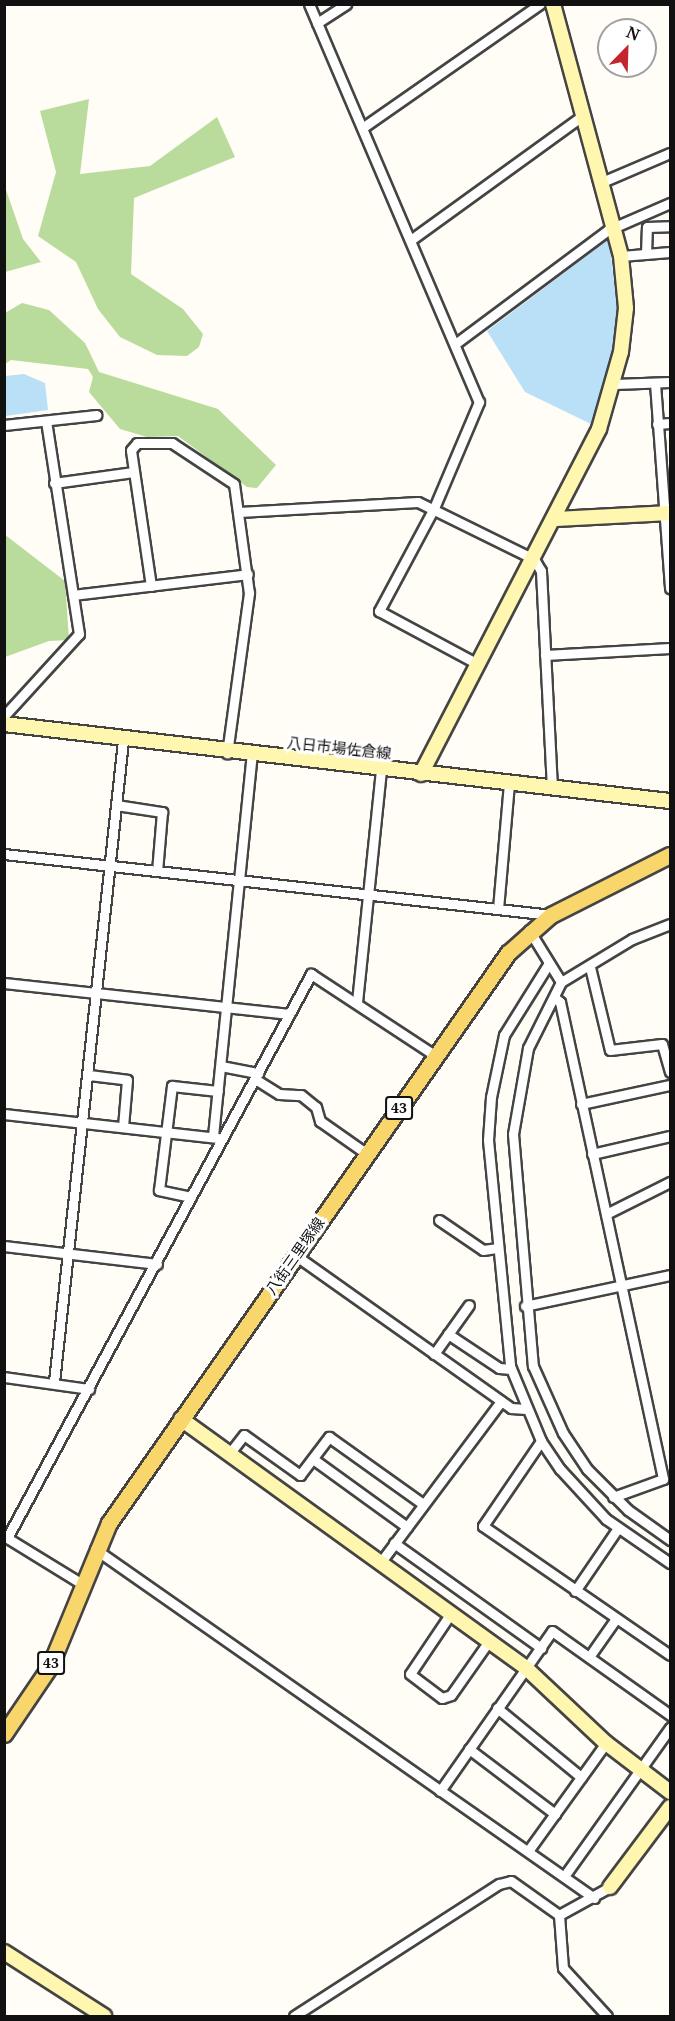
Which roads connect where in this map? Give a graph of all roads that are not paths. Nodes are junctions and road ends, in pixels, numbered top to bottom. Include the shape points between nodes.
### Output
1 (309, 4) edge
2 (346, 4) edge
3 (540, 4) edge
4 (553, 4) edge
5 (317, 23) junction
6 (583, 115) junction
7 (365, 126) junction
8 (670, 153) edge
9 (602, 182) junction
10 (670, 202) edge
11 (614, 226) junction
12 (670, 226) edge
13 (412, 239) junction
14 (670, 252) edge
15 (646, 254) junction
16 (621, 256) junction
17 (455, 344) junction
18 (670, 382) edge
19 (655, 383) junction
20 (614, 384) junction
21 (96, 415) dead end
22 (46, 422) junction
23 (670, 423) edge
24 (657, 424) junction
25 (4, 425) edge
26 (133, 472) junction
27 (54, 483) junction
28 (434, 508) junction
29 (239, 512) junction
30 (667, 513) edge
31 (556, 519) junction
32 (534, 559) junction
33 (248, 574) junction
34 (151, 586) junction
35 (670, 588) edge
36 (73, 595) junction
37 (670, 648) edge
38 (545, 655) junction
39 (478, 664) junction
40 (4, 716) edge
41 (4, 724) edge
42 (123, 741) junction
43 (227, 753) junction
44 (252, 755) junction
45 (381, 770) junction
46 (421, 774) junction
47 (509, 784) junction
48 (552, 788) junction
49 (670, 801) edge
50 (116, 805) junction
51 (4, 854) edge
52 (670, 855) edge
53 (110, 865) junction
54 (157, 871) junction
55 (240, 880) junction
56 (368, 894) junction
57 (498, 909) junction
58 (551, 915) junction
59 (670, 924) edge
60 (529, 930) junction
61 (549, 963) junction
62 (590, 967) junction
63 (561, 982) junction
64 (4, 983) edge
65 (97, 992) junction
66 (554, 997) junction
67 (357, 1002) junction
68 (227, 1006) junction
69 (289, 1014) junction
70 (436, 1056) junction
71 (220, 1066) junction
72 (670, 1072) edge
73 (89, 1075) junction
74 (257, 1076) junction
75 (670, 1085) edge
76 (218, 1090) junction
77 (581, 1104) junction
78 (4, 1114) edge
79 (84, 1123) junction
80 (123, 1127) junction
81 (165, 1131) junction
82 (670, 1136) edge
83 (217, 1137) junction
84 (367, 1154) junction
85 (592, 1154) junction
86 (670, 1182) edge
87 (191, 1197) junction
88 (606, 1214) junction
89 (439, 1220) dead end
90 (4, 1246) edge
91 (498, 1248) junction
92 (68, 1253) junction
93 (295, 1255) junction
94 (157, 1264) junction
95 (670, 1275) edge
96 (620, 1287) junction
97 (469, 1305) dead end
98 (525, 1306) junction
99 (448, 1334) junction
100 (434, 1354) junction
101 (511, 1369) junction
102 (4, 1377) edge
103 (54, 1382) junction
104 (90, 1389) junction
105 (501, 1401) junction
106 (526, 1409) junction
107 (181, 1419) junction
108 (541, 1441) junction
109 (229, 1454) junction
110 (312, 1459) junction
111 (613, 1497) junction
112 (423, 1504) junction
113 (407, 1527) junction
114 (618, 1528) junction
115 (6, 1537) edge
116 (670, 1540) edge
117 (394, 1543) junction
118 (95, 1548) junction
119 (380, 1563) junction
120 (670, 1563) edge
121 (82, 1584) junction
122 (575, 1591) junction
123 (451, 1613) junction
124 (615, 1620) junction
125 (489, 1641) junction
126 (541, 1648) junction
127 (670, 1656) edge
128 (589, 1658) junction
129 (526, 1668) junction
130 (497, 1708) junction
131 (670, 1715) edge
132 (670, 1728) edge
133 (4, 1734) edge
134 (606, 1743) junction
135 (469, 1749) junction
136 (640, 1770) junction
137 (581, 1777) junction
138 (440, 1791) junction
139 (670, 1792) edge
140 (670, 1807) edge
141 (555, 1814) junction
142 (528, 1851) junction
143 (565, 1875) junction
144 (610, 1887) joint
145 (594, 1898) junction
146 (560, 1915) junction
147 (4, 1952) edge
148 (104, 2016) edge
149 (294, 2016) edge
150 (607, 2016) edge

1 - 5 street
2 - 5 street
3 - 7 street
4 - 6 street
5 - 7 street
6 - 9 street
6 - 13 street
7 - 13 street
8 - 9 street
9 - 11 street
10 - 11 street
11 - 16 street
11 - 17 street
12 - 15 street via 647,227
13 - 17 street
14 - 15 street
15 - 16 street
16 - 20 street via 626,308
17 - 28 street via 478,408
18 - 19 street
19 - 20 street
19 - 24 street
20 - 31 street
21 - 22 street
22 - 25 street
22 - 27 street
23 - 24 street
24 - 30 street
26 - 27 street
26 - 29 street via 131,450 137,443 172,442 234,484
26 - 34 street
27 - 36 street
28 - 29 street via 402,501
28 - 32 street
28 - 39 street via 379,611
29 - 33 street
30 - 31 street
30 - 35 street
31 - 32 street
32 - 38 street via 541,571
32 - 39 street
33 - 34 street
33 - 43 street
34 - 36 street
36 - 40 street via 78,640
37 - 38 street
38 - 48 street
39 - 46 street
41 - 42 street, 八日市場佐倉線
42 - 43 street, 八日市場佐倉線
42 - 50 street
43 - 44 street, 八日市場佐倉線
44 - 45 street, 八日市場佐倉線
44 - 55 street
45 - 46 street, 八日市場佐倉線
45 - 56 street
46 - 47 street, 八日市場佐倉線
47 - 48 street, 八日市場佐倉線
47 - 57 street
48 - 49 street, 八日市場佐倉線
50 - 53 street
50 - 54 street via 162,812
51 - 53 street
52 - 58 main road, 八街三里塚線 / 43
53 - 54 street
53 - 65 street
54 - 55 street
55 - 56 street
55 - 68 street
56 - 57 street
56 - 67 street
57 - 58 street
58 - 60 main road, 八街三里塚線 / 43
59 - 62 street via 632,939
60 - 61 street
60 - 70 main road, 八街三里塚線 / 43
61 - 63 street
61 - 91 street via 504,1035 491,1097 488,1140
62 - 63 street
62 - 72 street via 610,1050 662,1044
63 - 66 street
64 - 65 street
65 - 68 street
65 - 73 street
66 - 77 street
66 - 98 street via 528,1048 515,1110
67 - 69 street via 310,974
67 - 70 street
68 - 69 street
68 - 71 street
69 - 74 street
70 - 84 main road, 八街三里塚線 / 43
71 - 74 street
71 - 76 street
73 - 79 street
73 - 80 street via 127,1080
74 - 83 street
74 - 84 street via 279,1094 301,1095 316,1107 320,1121
75 - 77 street
76 - 81 street via 172,1086
76 - 83 street
77 - 85 street
78 - 79 street
79 - 80 street
79 - 92 street
80 - 81 street
81 - 83 street
81 - 87 street via 159,1190
82 - 85 street
83 - 87 street
84 - 93 main road, 八街三里塚線 / 43
85 - 88 street
86 - 88 street
87 - 94 street
88 - 96 street
89 - 91 street via 483,1250
90 - 92 street
91 - 101 street
92 - 94 street
92 - 103 street
93 - 100 street
93 - 107 main road, 八街三里塚線 / 43
94 - 104 street
95 - 96 street
96 - 98 street
96 - 111 street via 663,1479
97 - 99 street
98 - 111 street via 533,1366 551,1411 575,1452
99 - 100 street
99 - 101 street via 499,1368
100 - 105 street
101 - 106 street
102 - 103 street
103 - 104 street
104 - 115 street
105 - 106 street via 514,1410
105 - 112 street
106 - 108 street
107 - 109 street
107 - 118 main road, 八街三里塚線 / 43
108 - 114 street via 574,1487
108 - 122 street via 483,1523
109 - 110 street via 244,1435 300,1475
109 - 119 street
110 - 112 street via 329,1437
110 - 113 street
111 - 116 street
112 - 113 street
113 - 117 street
114 - 120 street
114 - 122 street
115 - 121 street
117 - 119 street
117 - 126 street
118 - 121 main road, 八街三里塚線 / 43
118 - 138 street
119 - 123 street
121 - 133 main road, 八街三里塚線 / 43 via 50,1666
122 - 124 street
123 - 125 street
123 - 125 street via 410,1674 442,1698 451,1695
124 - 127 street
124 - 128 street
125 - 129 street
126 - 128 street via 552,1631
126 - 129 street
128 - 131 street
129 - 130 street
129 - 134 street
130 - 135 street
130 - 137 street
132 - 136 street
134 - 136 street
134 - 137 street
135 - 138 street
135 - 141 street
136 - 139 street
136 - 143 street
137 - 141 street
138 - 142 street
140 - 144 street
141 - 142 street
142 - 143 street
143 - 145 street
144 - 145 street
145 - 146 street
146 - 149 street via 516,1884 503,1882
146 - 150 street via 563,1968
147 - 148 street

